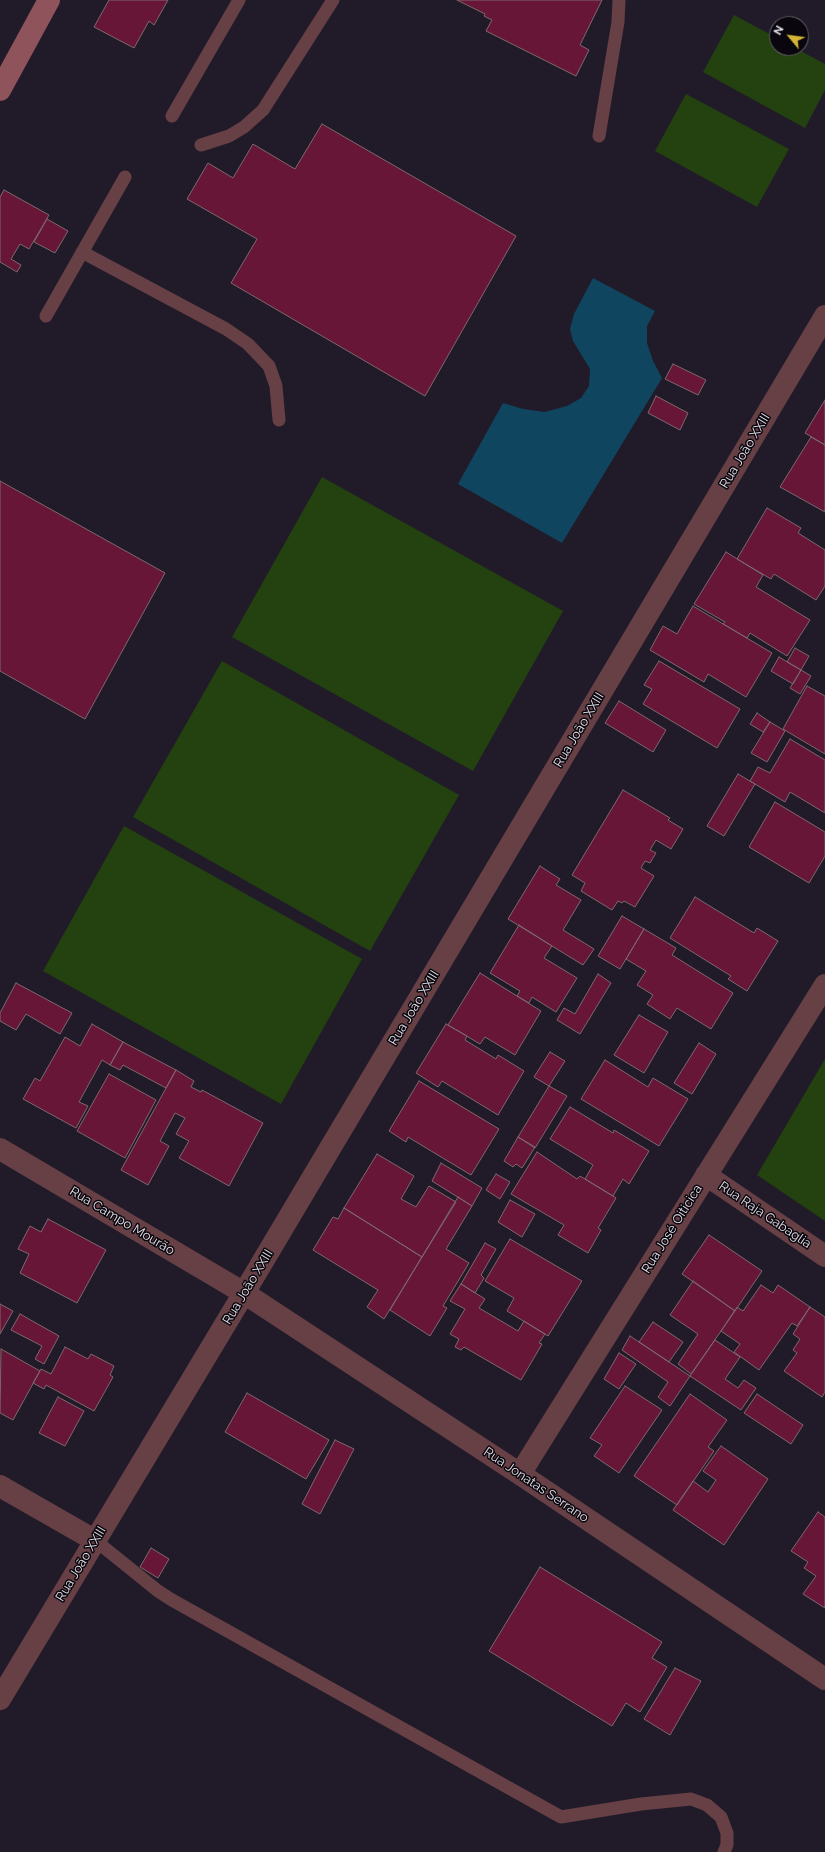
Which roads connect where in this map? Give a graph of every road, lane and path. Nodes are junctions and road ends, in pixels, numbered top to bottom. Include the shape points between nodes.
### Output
1 (49, 0) edge
2 (239, 0) edge
3 (333, 0) edge
4 (620, 0) edge
5 (1, 86) edge
6 (172, 116) dead end
7 (599, 136) dead end
8 (201, 146) dead end
9 (125, 177) dead end
10 (82, 252) junction
11 (46, 316) dead end
12 (825, 316) edge
13 (279, 420) dead end
14 (825, 985) edge
15 (0, 1149) edge
16 (706, 1175) junction
17 (825, 1256) edge
18 (244, 1293) junction
19 (520, 1474) junction
20 (0, 1486) edge
21 (96, 1541) junction
22 (825, 1679) edge
23 (0, 1699) edge
24 (724, 1852) edge

1 - 5 street
2 - 6 lane
3 - 8 lane via 263,110 229,136
4 - 7 lane
9 - 10 lane
10 - 11 lane
10 - 13 lane via 226,328 248,344 269,366 276,386
12 - 18 street, Rua João XXIII
14 - 16 street, Rua José Oiticica
15 - 18 street, Rua Campo Mourão
16 - 17 street, Rua Raja Gabaglia
16 - 19 street, Rua José Oiticica
18 - 19 street, Rua Jonatas Serrano
18 - 21 street, Rua João XXIII
19 - 22 street, Rua Jonatas Serrano
20 - 21 street
21 - 23 street, Rua João XXIII
21 - 24 lane via 172,1600 561,1817 691,1799 707,1805 721,1817 727,1833

